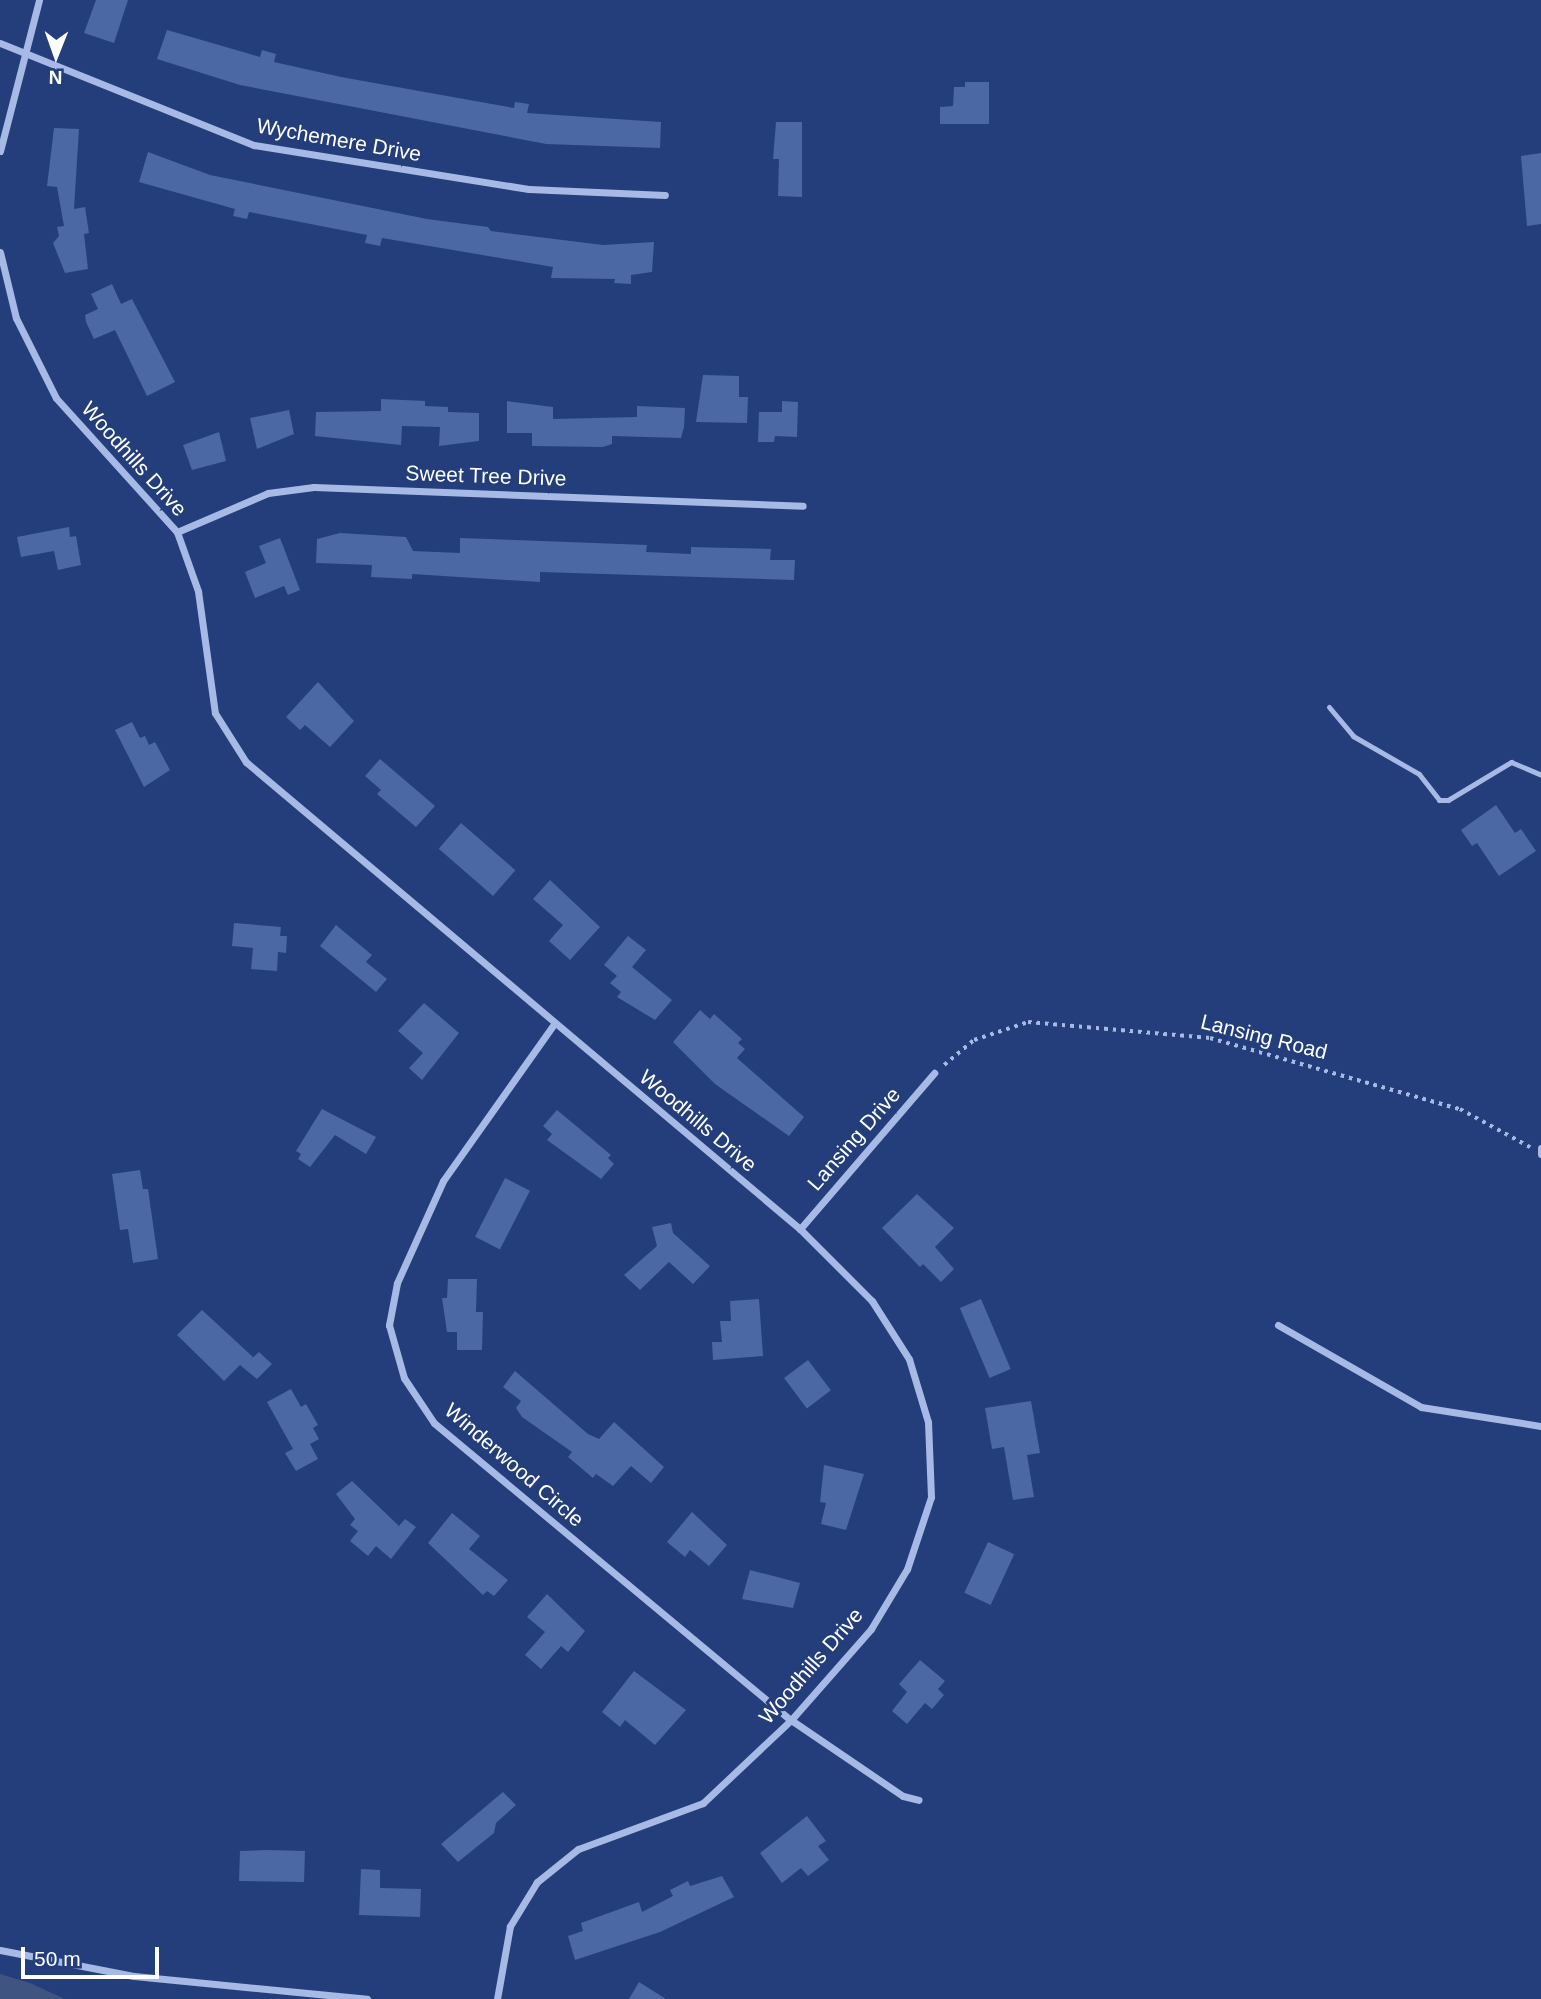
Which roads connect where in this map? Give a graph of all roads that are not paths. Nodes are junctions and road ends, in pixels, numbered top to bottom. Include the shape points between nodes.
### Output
1 (39, 0) edge
2 (0, 43) edge
3 (23, 52) junction
4 (0, 151) edge
5 (665, 195) dead end
6 (0, 252) edge
7 (803, 506) dead end
8 (177, 532) junction
9 (1329, 707) dead end
10 (1541, 775) edge
11 (554, 1024) junction
12 (934, 1073) road end
13 (800, 1229) junction
14 (1278, 1325) dead end
15 (1541, 1426) edge
16 (791, 1720) junction
17 (919, 1800) dead end
18 (0, 1950) edge
19 (367, 1999) edge
20 (497, 1999) edge

1 - 3 street
2 - 3 street, Wychemere Drive
3 - 4 street
3 - 5 street, Wychemere Drive via 254,145 529,189
6 - 8 street, Woodhills Drive via 16,318 56,398
7 - 8 street, Sweet Tree Drive via 314,487 268,493
8 - 11 street, Woodhills Drive via 198,591 215,713 246,762
9 - 10 lane via 1353,736 1419,774 1439,800 1448,800 1511,762
11 - 13 street, Woodhills Drive
11 - 16 street, Winderwood Circle via 443,1181 397,1283 389,1325 404,1378 434,1423
12 - 13 street, Lansing Drive
13 - 16 street, Woodhills Drive via 872,1301 909,1359 928,1422 931,1497 907,1569 871,1629
14 - 15 street via 1421,1407
16 - 17 street, Winderwood Circle via 903,1796
16 - 20 street, Woodhills Drive via 703,1803 578,1849 537,1882 510,1926
18 - 19 street via 134,1976

